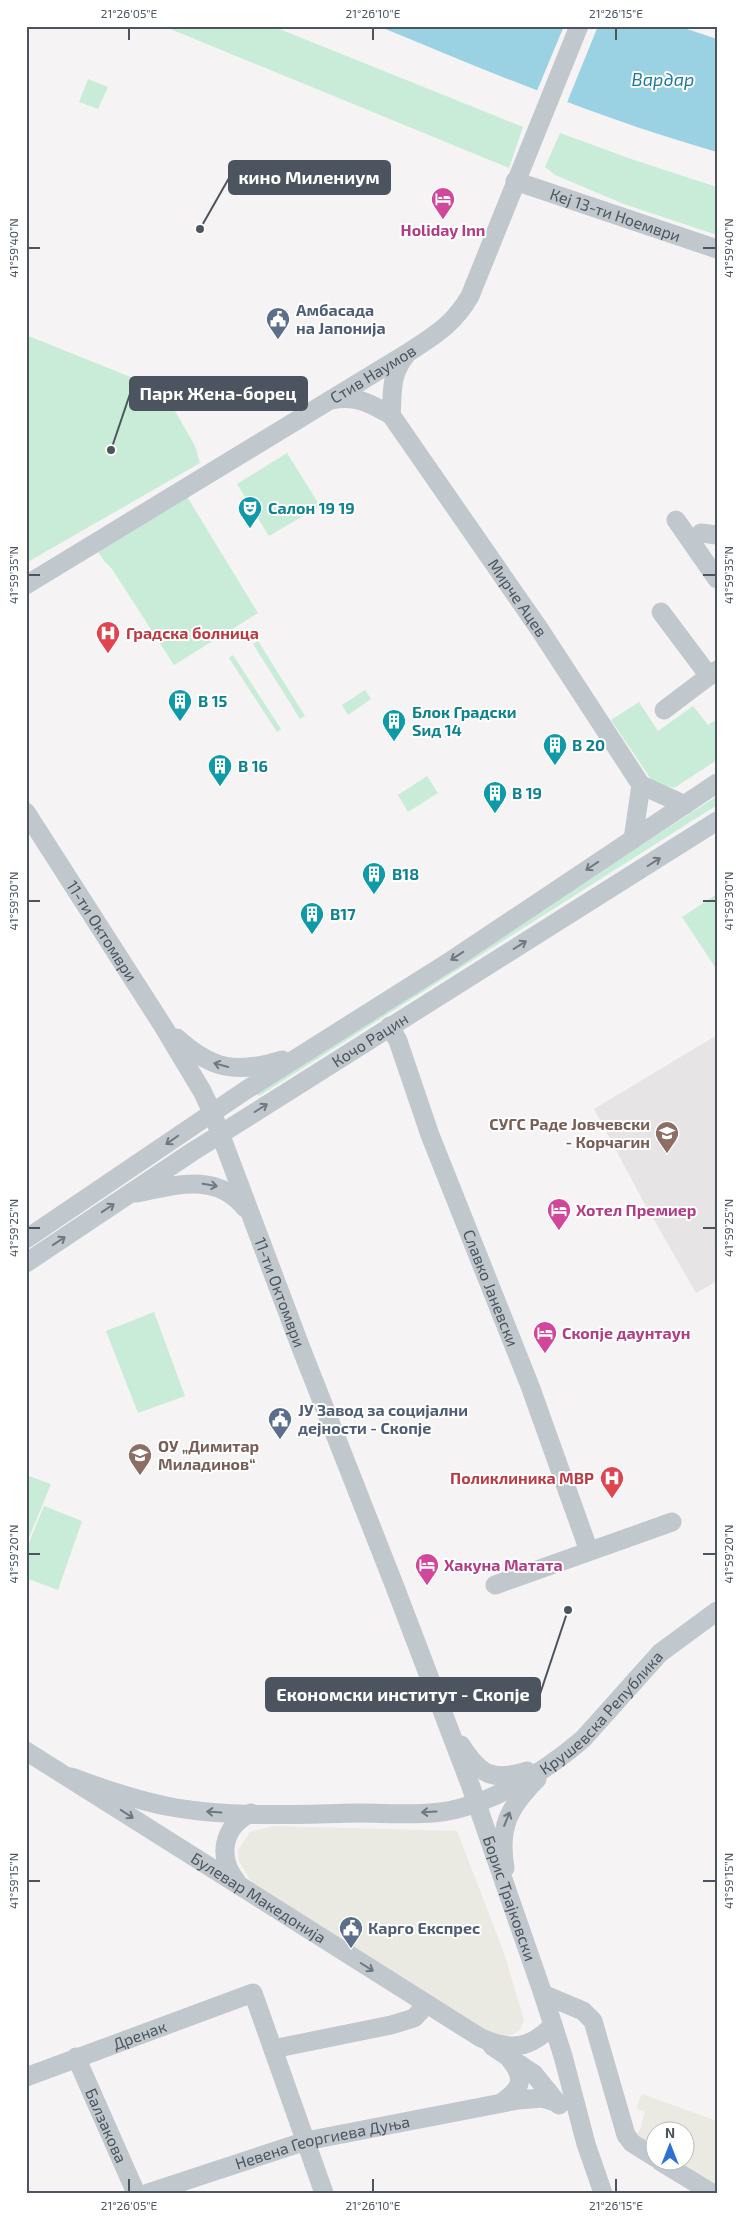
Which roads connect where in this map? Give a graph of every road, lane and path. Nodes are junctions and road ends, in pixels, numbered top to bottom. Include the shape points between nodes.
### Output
1 (579, 26) edge
2 (515, 181) junction
3 (717, 249) edge
4 (408, 352) junction
5 (329, 401) junction
6 (391, 415) junction
7 (676, 520) dead end
8 (717, 579) edge
9 (26, 585) edge
10 (660, 612) dead end
11 (713, 673) edge
12 (664, 710) dead end
13 (717, 783) edge
14 (641, 785) junction
15 (685, 805) junction
16 (26, 812) edge
17 (717, 821) edge
18 (633, 839) junction
19 (163, 1026) junction
20 (390, 1026) junction
21 (302, 1054) junction
22 (212, 1112) junction
23 (220, 1134) junction
24 (127, 1195) junction
25 (249, 1213) junction
26 (26, 1239) edge
27 (26, 1263) edge
28 (672, 1522) dead end
29 (589, 1551) junction
30 (495, 1585) dead end
31 (717, 1611) edge
32 (446, 1721) junction
33 (26, 1750) edge
34 (552, 1763) junction
35 (71, 1777) junction
36 (476, 1803) junction
37 (251, 1813) junction
38 (242, 1888) junction
39 (511, 1901) junction
40 (543, 1994) junction
41 (427, 2004) junction
42 (553, 2025) junction
43 (481, 2038) junction
44 (273, 2049) junction
45 (507, 2056) junction
46 (76, 2057) junction
47 (26, 2077) edge
48 (501, 2103) junction
49 (558, 2103) junction
50 (306, 2141) junction
51 (586, 2144) junction
52 (646, 2152) edge
53 (677, 2172) edge
54 (136, 2193) edge
55 (148, 2193) edge
56 (324, 2193) edge
57 (603, 2193) edge
58 (712, 2193) edge

1 - 2 street, Стив Наумов
2 - 3 street, Кеј 13-ти Ноември
2 - 4 street, Стив Наумов via 462,310 440,332
4 - 5 street, Стив Наумов
4 - 6 street via 392,381
5 - 6 street, Мирче Ацев via 359,399
5 - 9 street, Стив Наумов
6 - 14 street, Мирче Ацев via 540,630
7 - 8 street
10 - 11 street
11 - 12 street
13 - 15 street, Кочо Рацин
14 - 15 street
14 - 18 street
15 - 18 street, Кочо Рацин
16 - 19 street, 11-ти Октомври
20 -> 17 street, Кочо Рацин
18 -> 21 street, Кочо Рацин via 452,960
21 -> 19 street via 252,1068 227,1068 202,1058
19 - 22 street, 11-ти Октомври
23 -> 20 street, Кочо Рацин
20 - 29 street, Славко Јаневски via 530,1386
21 - 22 street, Кочо Рацин
22 - 23 street, 11-ти Октомври
22 -> 26 street
23 - 24 street, Кочо Рацин
23 - 25 street, 11-ти Октомври
24 -> 25 street via 209,1184 230,1192
27 -> 24 street, Кочо Рацин
25 - 32 street, 11-ти Октомври
28 - 29 street
29 - 30 street
31 - 34 street, Крушевска Република via 660,1653 583,1739
32 - 34 street via 468,1756 489,1775 507,1777
32 - 36 street, 11-ти Октомври
33 - 35 street, Булевар Македонија
34 - 36 street, Крушевска Република via 516,1785
39 -> 34 street via 504,1858 506,1821 520,1796
37 -> 35 street, Булевар Македонија via 176,1808 114,1793
35 -> 38 street, Булевар Македонија
36 -> 37 street, Булевар Македонија via 426,1813
36 - 39 street, Борис Трајковски
37 - 38 street via 236,1823 224,1846 226,1865
38 -> 41 street, Булевар Македонија
39 - 40 street, Борис Трајковски
40 - 42 street, Борис Трајковски
40 - 52 street via 583,2011 593,2021 626,2135
41 - 43 street, Булевар Македонија
41 - 44 street via 414,2018 391,2025
42 - 43 street, Булевар Македонија via 535,2039 513,2047
42 - 51 street
43 - 45 street
44 - 46 street, Дренак via 253,1994
44 - 50 street
45 - 48 street via 517,2069 520,2082 516,2092
45 - 49 street via 534,2074
46 - 47 street, Дренак
46 - 54 street, Балзакова
48 - 49 street, Невена Георгиева Дуња via 542,2098
48 - 50 street, Невена Георгиева Дуња
49 - 51 street
50 - 55 street, Невена Георгиева Дуња
50 - 56 street
51 - 57 street
53 - 58 street

